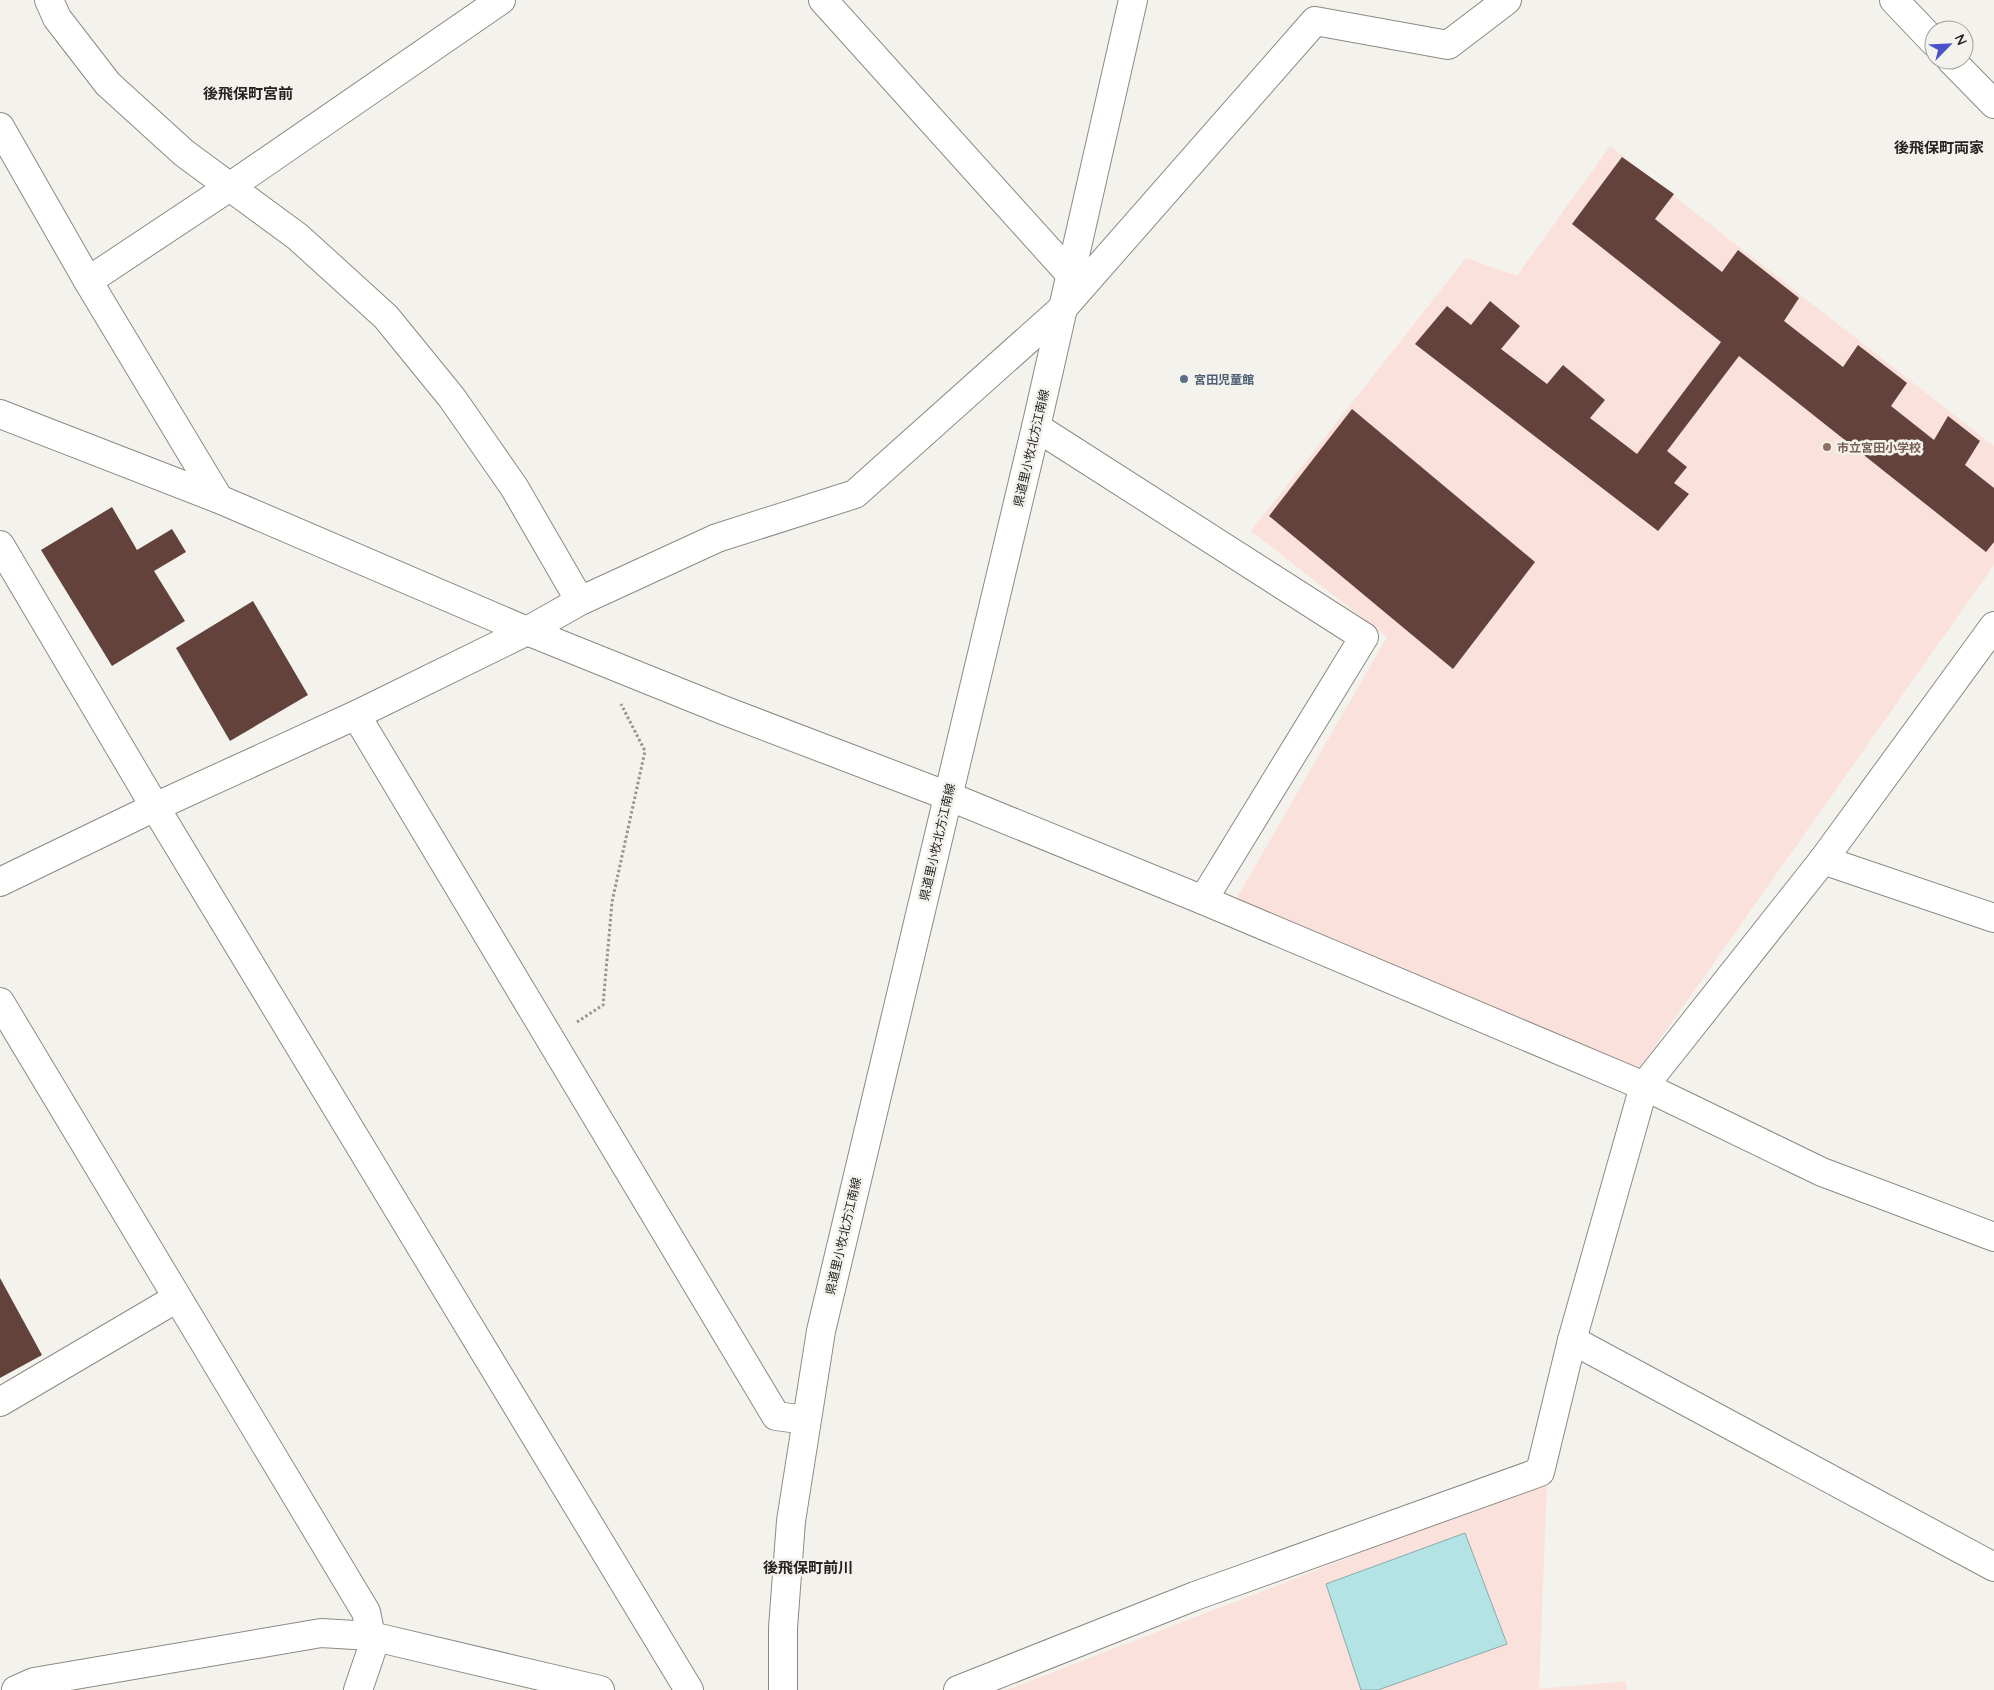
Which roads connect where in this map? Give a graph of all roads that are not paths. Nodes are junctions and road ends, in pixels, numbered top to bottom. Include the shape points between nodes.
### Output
1 (49, 0) edge
2 (501, 0) edge
3 (823, 0) edge
4 (1133, 0) edge
5 (1508, 0) edge
6 (1894, 0) edge
7 (1924, 32) edge
8 (1962, 70) edge
9 (1994, 104) edge
10 (0, 127) edge
11 (230, 186) junction
12 (1070, 274) junction
13 (88, 280) junction
14 (1063, 308) junction
15 (0, 414) edge
16 (1036, 427) junction
17 (219, 499) junction
18 (0, 545) edge
19 (580, 601) junction
20 (1994, 626) edge
21 (527, 631) junction
22 (356, 715) junction
23 (948, 796) junction
24 (154, 807) junction
25 (1823, 860) junction
26 (0, 882) edge
27 (1203, 900) junction
28 (1994, 918) edge
29 (0, 1002) edge
30 (1644, 1086) junction
31 (1994, 1237) edge
32 (177, 1298) junction
33 (1572, 1340) junction
34 (0, 1402) edge
35 (806, 1420) junction
36 (1994, 1567) edge
37 (370, 1636) junction
38 (16, 1690) edge
39 (358, 1690) edge
40 (600, 1690) edge
41 (689, 1690) edge
42 (783, 1690) edge
43 (958, 1690) edge

1 - 11 street via 57,18 108,84 184,153
2 - 11 street
3 - 12 street
4 - 12 street, 県道里小牧北方江南線
5 - 14 street via 1448,45 1315,20
6 - 7 street
8 - 9 street
10 - 13 street
11 - 13 street
11 - 19 street via 298,236 386,317 452,398 514,487
12 - 14 street, 県道里小牧北方江南線
13 - 17 street
14 - 16 street, 県道里小牧北方江南線
14 - 19 street via 855,494 717,538
15 - 17 street
16 - 23 street, 県道里小牧北方江南線
16 - 27 street via 1364,637
17 - 21 street
18 - 24 street
19 - 21 street
20 - 25 street
21 - 22 street
21 - 23 street
22 - 24 street
22 - 35 street via 776,1416
23 - 27 street
23 - 35 street, 県道里小牧北方江南線 via 821,1331
24 - 26 street
24 - 41 street
25 - 28 street
25 - 30 street
27 - 30 street
29 - 32 street
30 - 31 street via 1822,1172
30 - 33 street
32 - 34 street
32 - 37 street via 366,1612
33 - 36 street
33 - 43 street via 1540,1472 1195,1596
35 - 42 street, 県道里小牧北方江南線 via 791,1521 783,1628
37 - 38 street via 321,1633 34,1682
37 - 39 street via 373,1646
37 - 40 street

